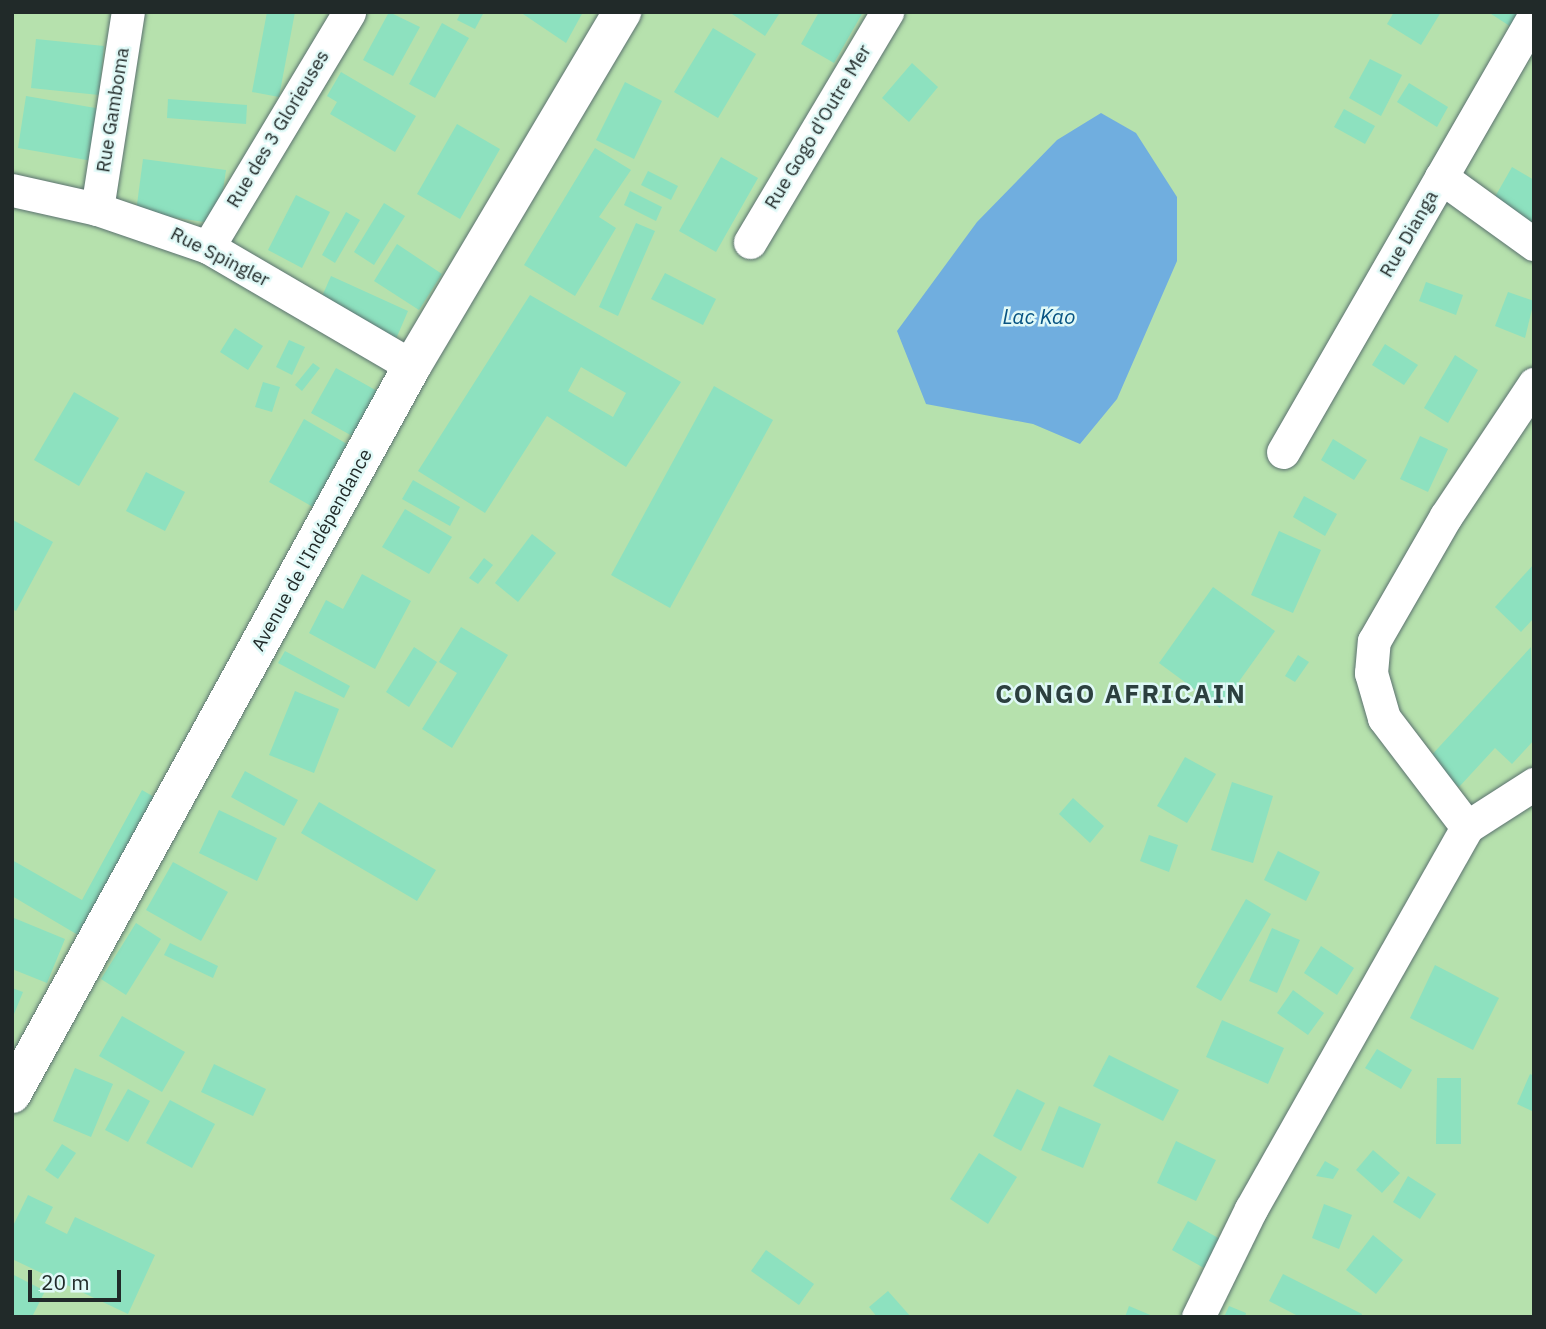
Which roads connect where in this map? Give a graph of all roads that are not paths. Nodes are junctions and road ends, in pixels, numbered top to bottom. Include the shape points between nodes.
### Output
1 (128, 12) edge
2 (349, 12) edge
3 (622, 12) edge
4 (887, 12) edge
5 (1534, 16) edge
6 (1441, 177) junction
7 (12, 190) edge
8 (97, 209) junction
9 (750, 242) dead end
10 (1534, 244) edge
11 (208, 247) junction
12 (412, 366) junction
13 (1534, 384) edge
14 (1283, 452) dead end
15 (1534, 784) edge
16 (1466, 827) junction
17 (12, 1094) edge
18 (1198, 1317) edge

1 - 8 street, Rue Gamboma
2 - 11 street, Rue des 3 Glorieuses
3 - 12 street, Avenue de l'Indépendance
4 - 9 street, Rue Gogo d'Outre Mer
5 - 6 street, Rue Dianga
6 - 10 street
6 - 14 street, Rue Dianga
7 - 8 street, Rue Spingler
8 - 11 street, Rue Spingler
11 - 12 street, Rue Spingler
12 - 17 street, Avenue de l'Indépendance
13 - 16 street via 1446,516 1374,640 1371,673 1384,718
15 - 16 street
16 - 18 street via 1251,1209

